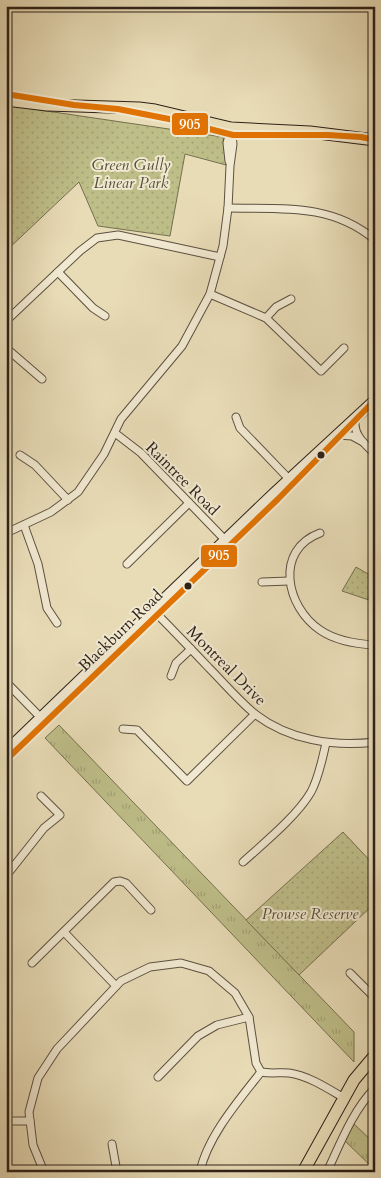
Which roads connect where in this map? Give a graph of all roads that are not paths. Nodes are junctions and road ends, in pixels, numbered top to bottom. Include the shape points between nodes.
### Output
1 (6, 94) edge
2 (6, 100) edge
3 (74, 106) junction
4 (231, 132) junction
5 (375, 140) edge
6 (228, 208) junction
7 (375, 240) edge
8 (220, 257) junction
9 (58, 272) junction
10 (210, 294) junction
11 (291, 299) dead end
12 (105, 316) dead end
13 (266, 318) junction
14 (6, 320) edge
15 (6, 348) edge
16 (344, 348) dead end
17 (42, 378) dead end
18 (375, 400) edge
19 (236, 417) dead end
20 (356, 418) junction
21 (115, 433) junction
22 (338, 435) junction
23 (363, 442) junction
24 (375, 454) edge
25 (20, 455) dead end
26 (289, 479) junction
27 (68, 500) junction
28 (189, 503) junction
29 (24, 525) junction
30 (6, 533) edge
31 (320, 533) dead end
32 (228, 543) junction
33 (127, 564) dead end
34 (289, 581) junction
35 (262, 582) dead end
36 (156, 612) junction
37 (57, 622) dead end
38 (375, 645) edge
39 (191, 649) junction
40 (170, 676) dead end
41 (6, 682) edge
42 (255, 714) junction
43 (43, 720) junction
44 (123, 729) dead end
45 (375, 742) edge
46 (326, 743) junction
47 (6, 752) edge
48 (6, 760) edge
49 (41, 796) dead end
50 (6, 862) edge
51 (243, 862) dead end
52 (12, 867) junction
53 (6, 876) edge
54 (151, 910) dead end
55 (64, 932) junction
56 (32, 963) dead end
57 (350, 973) dead end
58 (116, 986) junction
59 (375, 998) edge
60 (249, 1017) junction
61 (375, 1055) edge
62 (261, 1072) junction
63 (158, 1077) dead end
64 (375, 1088) edge
65 (344, 1098) junction
66 (6, 1121) edge
67 (30, 1121) junction
68 (112, 1144) dead end
69 (44, 1172) edge
70 (117, 1172) edge
71 (200, 1172) edge
72 (303, 1172) edge
73 (326, 1172) edge

1 - 3 main road
2 - 3 main road
3 - 4 main road via 118,108
4 - 5 main road
4 - 6 street
6 - 7 street via 320,212 346,221
6 - 8 street
8 - 9 street via 118,234 98,238
8 - 10 street
9 - 12 street via 92,308
9 - 14 street
10 - 13 street
10 - 21 street via 182,346 121,419
11 - 13 street via 276,307
13 - 16 street via 320,371
15 - 17 street
18 - 20 main road, Blackburn Road
19 - 26 street via 240,428
20 - 22 main road, Blackburn Road
20 - 23 street via 355,427
21 - 27 street via 78,492
21 - 28 street, Raintree Road via 141,453
22 - 23 street via 352,436
22 - 26 main road, Blackburn Road
22 - 32 main road, Blackburn Road via 298,479
23 - 24 street
25 - 27 street via 35,465
26 - 32 main road, Blackburn Road
27 - 29 street via 52,512
28 - 32 street, Raintree Road
28 - 33 street
29 - 30 street
29 - 37 street via 38,564 47,608
31 - 34 street via 311,536 299,548
32 - 36 main road, Blackburn Road
34 - 35 street
34 - 38 street via 304,615 318,629 334,638
36 - 39 street, Montreal Drive
36 - 43 main road, Blackburn Road
39 - 40 street via 176,663
39 - 42 street, Montreal Drive
41 - 43 street
42 - 44 street via 187,781 137,730
42 - 46 street, Montreal Drive via 300,737
43 - 47 main road, Blackburn Road
43 - 48 main road, Blackburn Road
45 - 46 street, Montreal Drive
46 - 51 street via 310,792
49 - 52 street via 60,815 44,828
50 - 52 street
52 - 53 street
54 - 55 street via 126,883 114,882
55 - 56 street
55 - 58 street
57 - 59 street
58 - 60 street via 150,966 181,963 209,971 235,993
58 - 67 street via 57,1049 38,1078 28,1112
60 - 62 street via 256,1063
60 - 63 street via 217,1025 198,1036
61 - 65 main road
62 - 65 street via 288,1073 318,1082
62 - 71 street via 218,1130
64 - 73 street via 355,1115
65 - 72 main road
66 - 67 street
67 - 69 street via 33,1145
68 - 70 street

